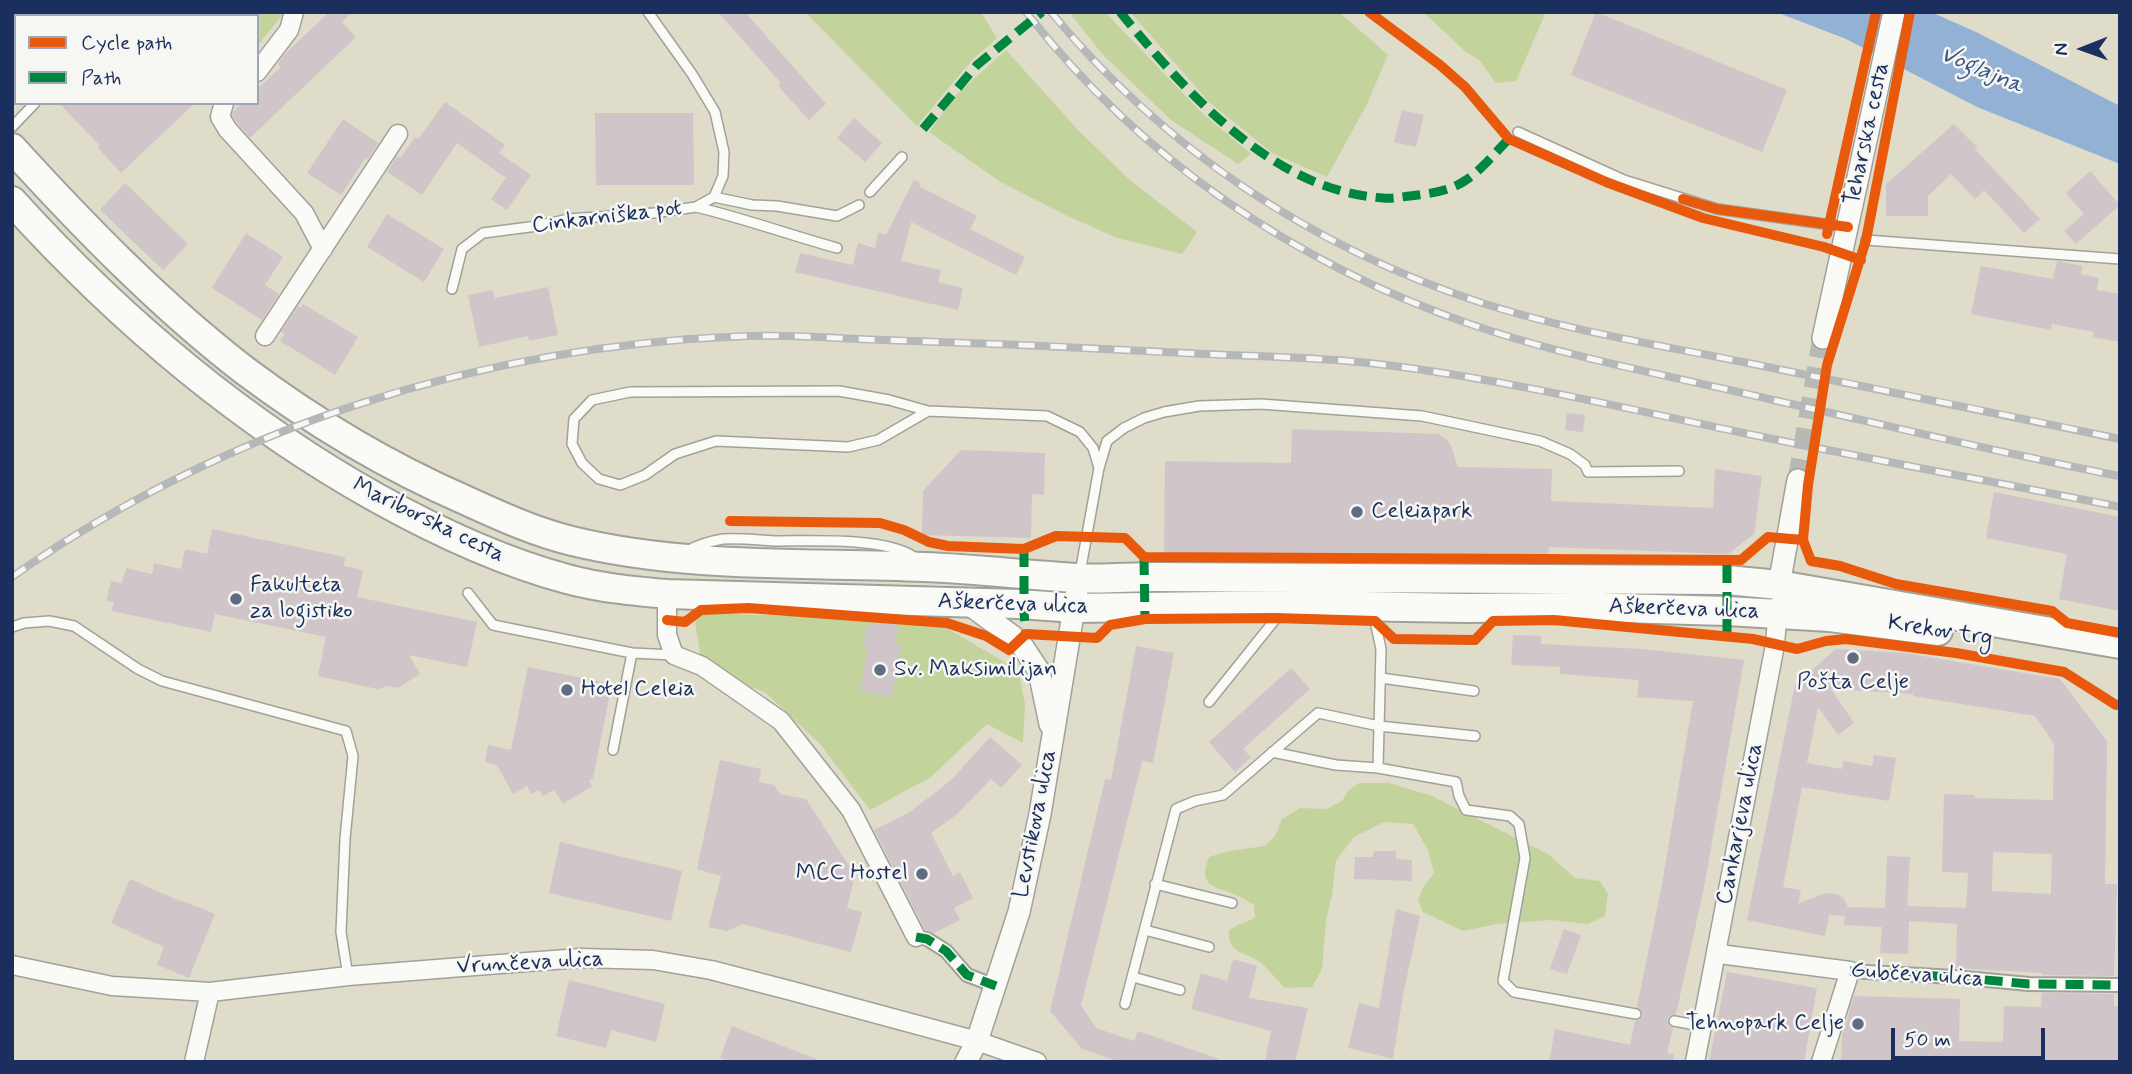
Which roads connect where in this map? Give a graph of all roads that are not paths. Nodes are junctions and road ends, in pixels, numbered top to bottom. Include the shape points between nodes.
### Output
1 (294, 12) edge
2 (648, 12) edge
3 (1894, 12) edge
4 (259, 69) edge
5 (33, 105) edge
6 (223, 105) edge
7 (12, 127) edge
8 (1518, 132) dead end
9 (398, 134) dead end
10 (12, 148) edge
11 (902, 157) dead end
12 (870, 192) dead end
13 (714, 197) junction
14 (12, 201) edge
15 (859, 205) dead end
16 (696, 207) junction
17 (1848, 227) junction
18 (1866, 240) dead end
19 (837, 248) dead end
20 (323, 249) junction
21 (2120, 259) edge
22 (452, 289) dead end
23 (265, 336) dead end
24 (1823, 338) tunnel mouth
25 (928, 411) junction
26 (1099, 468) junction
27 (1679, 471) dead end
28 (1798, 480) tunnel mouth
29 (674, 558) joint
30 (1079, 578) junction
31 (1779, 584) junction
32 (468, 593) dead end
33 (667, 594) junction
34 (966, 602) junction
35 (1288, 605) junction
36 (1372, 606) junction
37 (1076, 608) junction
38 (1778, 613) junction
39 (12, 627) edge
40 (632, 653) junction
41 (674, 655) junction
42 (2113, 656) edge
43 (1381, 678) junction
44 (1474, 691) dead end
45 (1209, 702) dead end
46 (1379, 726) junction
47 (1475, 736) dead end
48 (1053, 742) junction
49 (613, 750) dead end
50 (1272, 752) junction
51 (1378, 768) junction
52 (1155, 884) junction
53 (1232, 903) dead end
54 (1145, 930) junction
55 (916, 937) joint
56 (1209, 947) dead end
57 (1716, 952) junction
58 (12, 965) edge
59 (1850, 971) junction
60 (348, 976) junction
61 (1133, 977) junction
62 (2120, 985) edge
63 (996, 986) junction
64 (1180, 990) dead end
65 (210, 992) junction
66 (1125, 1004) dead end
67 (1636, 1014) dead end
68 (1674, 1021) dead end
69 (1701, 1026) junction
70 (977, 1041) junction
71 (194, 1062) edge
72 (966, 1062) edge
73 (1037, 1062) edge
74 (1695, 1062) edge
75 (1821, 1062) edge

1 - 4 street via 289,30
2 - 13 lane, Cinkarniška pot via 715,113 724,152 723,176
3 - 17 street, Teharska cesta
5 - 7 lane
6 - 20 street via 220,117 228,130 304,213
8 - 17 lane via 1624,180 1717,209
9 - 20 street
10 - 29 main road, Mariborska cesta via 207,340 360,448 533,530 620,551
11 - 12 lane
13 - 15 lane via 837,216
13 - 16 lane, Cinkarniška pot
14 - 33 main road, Mariborska cesta via 152,340 240,410 337,475 425,524 523,566 605,587
16 - 19 lane
16 - 22 lane, Cinkarniška pot via 483,233 462,249
17 - 24 street, Teharska cesta
18 - 21 lane
20 - 23 street
25 - 25 lane via 839,391 630,393 592,400 574,419 572,444 582,463 600,479 620,485 645,475 675,454 716,441 848,447 878,440
25 - 26 lane via 1047,416 1080,432 1093,448
26 - 27 lane via 1107,441 1144,418 1199,406 1261,404 1422,416 1485,428 1540,441 1570,454 1588,472
26 - 30 lane
28 - 31 street
29 - 30 main road, Aškerčeva ulica
30 - 31 main road, Aškerčeva ulica via 1727,580
30 - 37 street, Levstikova ulica
31 - 38 street, Cankarjeva ulica
31 - 42 main road, Krekov trg via 2039,629
32 - 40 lane via 493,625
33 - 34 main road, Aškerčeva ulica
33 - 41 street via 667,635
34 - 37 main road, Aškerčeva ulica
34 - 48 street via 1019,641 1039,671
35 - 36 main road, Aškerčeva ulica
35 - 37 main road, Aškerčeva ulica
35 - 45 lane
36 - 38 main road, Aškerčeva ulica
36 - 43 lane via 1381,649
37 - 48 street, Levstikova ulica
38 - 42 main road, Krekov trg
38 - 57 street, Cankarjeva ulica
39 - 60 lane via 49,621 74,626 162,681 346,731 353,756 341,932
40 - 41 lane
40 - 49 lane
41 - 55 street via 702,666 781,721 851,810
43 - 44 lane
43 - 46 lane
46 - 47 lane
46 - 50 lane via 1318,713
46 - 51 lane
48 - 63 street, Levstikova ulica via 1019,912
50 - 51 lane
50 - 52 lane via 1223,795 1176,809
51 - 67 lane via 1456,782 1466,810 1510,816 1519,824 1525,858 1503,981 1514,992
52 - 53 lane
52 - 54 lane
54 - 56 lane
54 - 61 lane
55 - 63 street via 946,951 967,975
57 - 59 street, Gubčeva ulica
57 - 69 street, Cankarjeva ulica
58 - 65 street, Vrunčeva ulica via 112,986
59 - 62 street, Gubčeva ulica via 2029,984
59 - 75 street
60 - 65 street, Vrunčeva ulica
60 - 70 street, Vrunčeva ulica via 581,958 653,960 711,970
61 - 64 lane
61 - 66 lane
63 - 70 street, Levstikova ulica
65 - 71 street
68 - 69 lane
69 - 74 street, Cankarjeva ulica
70 - 72 street, Levstikova ulica
70 - 73 street, Vrunčeva ulica

